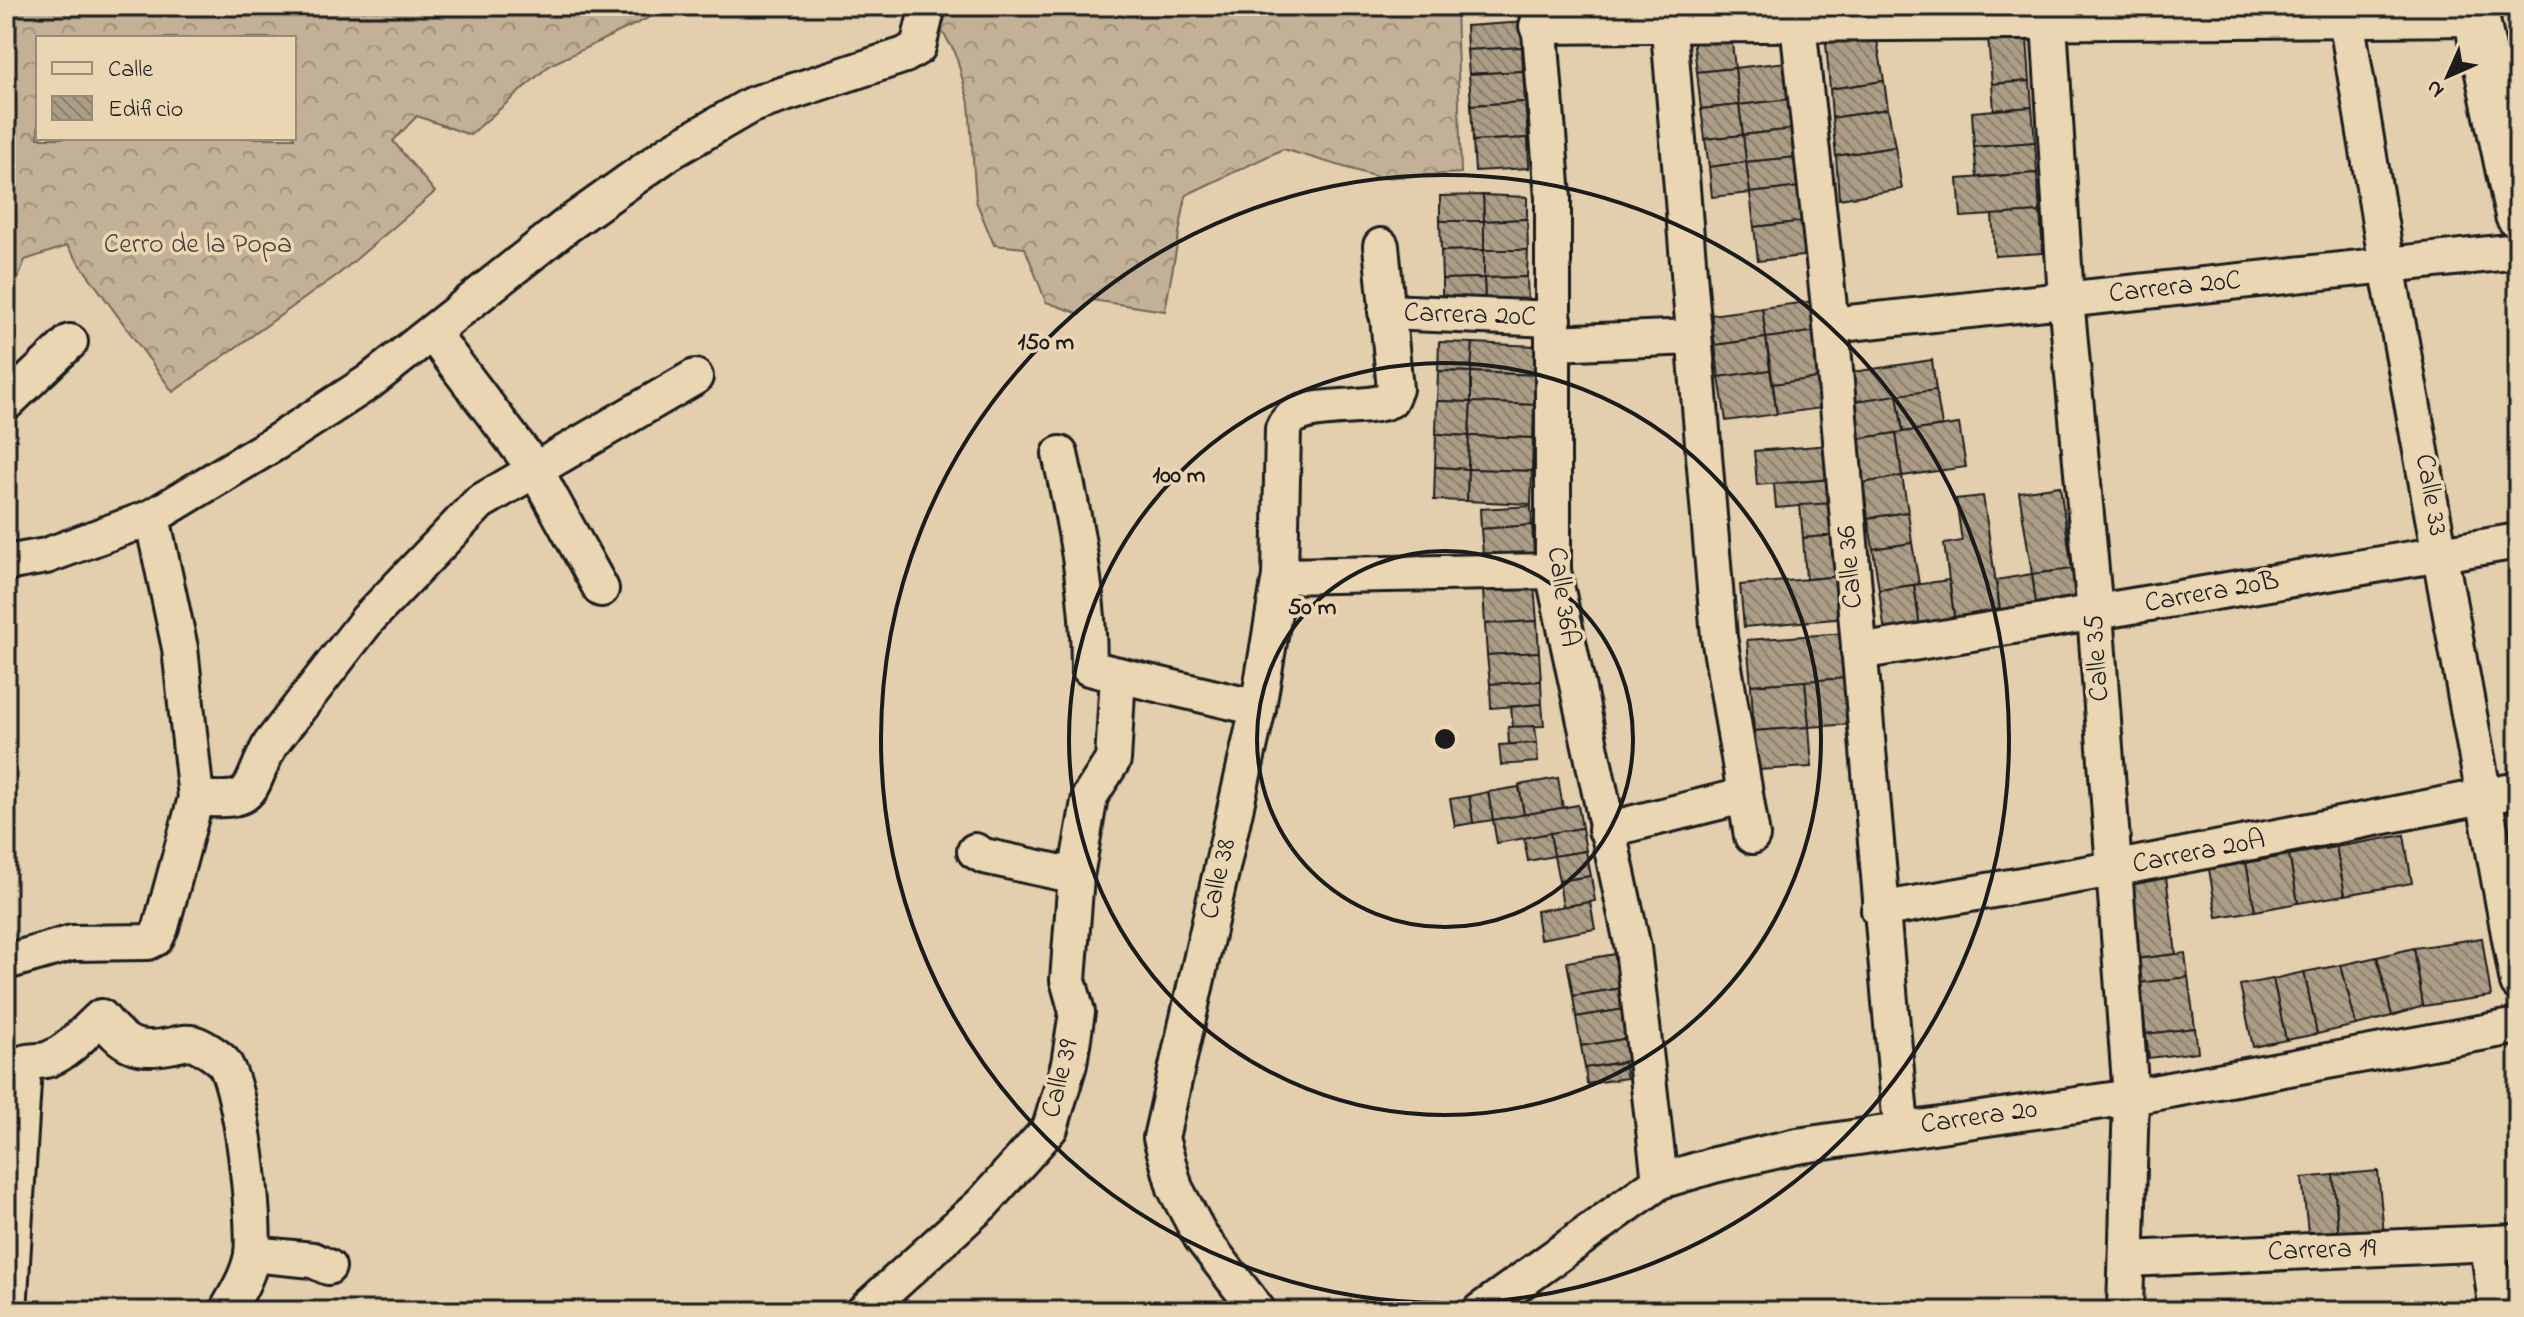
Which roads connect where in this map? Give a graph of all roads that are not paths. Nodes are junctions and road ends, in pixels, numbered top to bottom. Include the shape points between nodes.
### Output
1 (928, 6) edge
2 (2345, 12) edge
3 (2475, 12) edge
4 (2048, 14) edge
5 (1796, 15) edge
6 (1538, 16) edge
7 (1667, 16) edge
8 (2518, 215) edge
9 (1381, 246) dead end
10 (2518, 251) edge
11 (2387, 265) junction
12 (2066, 299) junction
13 (1386, 312) junction
14 (1831, 325) junction
15 (1554, 331) junction
16 (432, 333) junction
17 (1692, 337) junction
18 (70, 342) dead end
19 (695, 377) dead end
20 (6, 403) edge
21 (1060, 454) dead end
22 (535, 469) junction
23 (152, 517) junction
24 (2518, 541) edge
25 (2441, 554) junction
26 (6, 563) edge
27 (1553, 571) junction
28 (1280, 576) junction
29 (601, 589) dead end
30 (2095, 613) junction
31 (1859, 652) junction
32 (1118, 675) junction
33 (1258, 708) junction
34 (2518, 790) edge
35 (1743, 796) junction
36 (2484, 797) junction
37 (196, 798) junction
38 (1606, 830) junction
39 (1752, 836) dead end
40 (975, 851) dead end
41 (2113, 869) junction
42 (1076, 876) junction
43 (1879, 910) junction
44 (6, 962) edge
45 (2518, 983) edge
46 (2518, 1026) edge
47 (2131, 1097) junction
48 (1901, 1128) junction
49 (1660, 1181) junction
50 (2503, 1243) edge
51 (252, 1254) junction
52 (2127, 1259) junction
53 (328, 1267) dead end
54 (9, 1311) edge
55 (227, 1311) edge
56 (864, 1311) edge
57 (1258, 1311) edge
58 (1480, 1311) edge
59 (2125, 1311) edge
60 (2497, 1311) edge

1 - 16 street via 918,47 751,105 670,152 566,226
2 - 3 street
2 - 4 street
2 - 11 street, Calle 33
3 - 8 highway
4 - 5 street
4 - 12 street, Calle 35
5 - 7 street
5 - 14 street, Calle 36
6 - 7 street
6 - 15 street, Calle 36A via 1553,198
7 - 17 street
9 - 13 street
10 - 11 street, Carrera 20C
11 - 12 street, Carrera 20C
11 - 25 street, Calle 33
12 - 14 street, Carrera 20C
12 - 30 street, Calle 35
13 - 15 street, Carrera 20C
13 - 28 street, Calle 38 via 1395,389 1390,400 1376,406 1299,411 1286,419
14 - 31 street, Calle 36
15 - 17 street, Carrera 20C
15 - 27 street, Calle 36A
16 - 22 street
16 - 23 street via 369,382
17 - 35 street via 1719,637
18 - 20 street
19 - 22 street
21 - 32 street via 1077,530 1089,621 1089,668
22 - 29 street
22 - 37 street via 480,502 368,619 270,745 253,789 241,798
23 - 26 street via 46,556
23 - 37 street via 180,648
24 - 25 street, Carrera 20B
25 - 30 street, Carrera 20B
25 - 36 street, Calle 33
27 - 28 street
27 - 38 street, Calle 36A
28 - 33 street, Calle 38
30 - 31 street, Carrera 20B
30 - 41 street, Calle 35
31 - 43 street, Calle 36
32 - 33 street
32 - 42 street, Calle 39 via 1113,760 1090,796
33 - 57 street, Calle 38 via 1161,1138 1175,1188 1201,1237
34 - 36 street, Carrera 20A
35 - 38 street
35 - 39 street
36 - 41 street, Carrera 20A
36 - 45 street, Calle 33
37 - 44 street via 156,938 131,944 72,943
38 - 49 street, Calle 36A via 1633,948
40 - 42 street
41 - 43 street, Carrera 20A
41 - 47 street, Calle 35
42 - 56 street, Calle 39 via 1068,980 1077,1012 1050,1128 983,1203
43 - 48 street, Calle 36
46 - 47 street, Carrera 20
47 - 48 street, Carrera 20
47 - 52 street, Calle 35
48 - 49 street, Carrera 20 via 1797,1146
49 - 58 street, Carrera 20
50 - 52 street, Carrera 19
50 - 60 street
51 - 53 street via 313,1260
51 - 54 street via 243,1127 224,1063 189,1042 146,1048 124,1044 101,1017 59,1054 18,1066 23,1083
51 - 55 street via 243,1285
52 - 59 street, Calle 35

